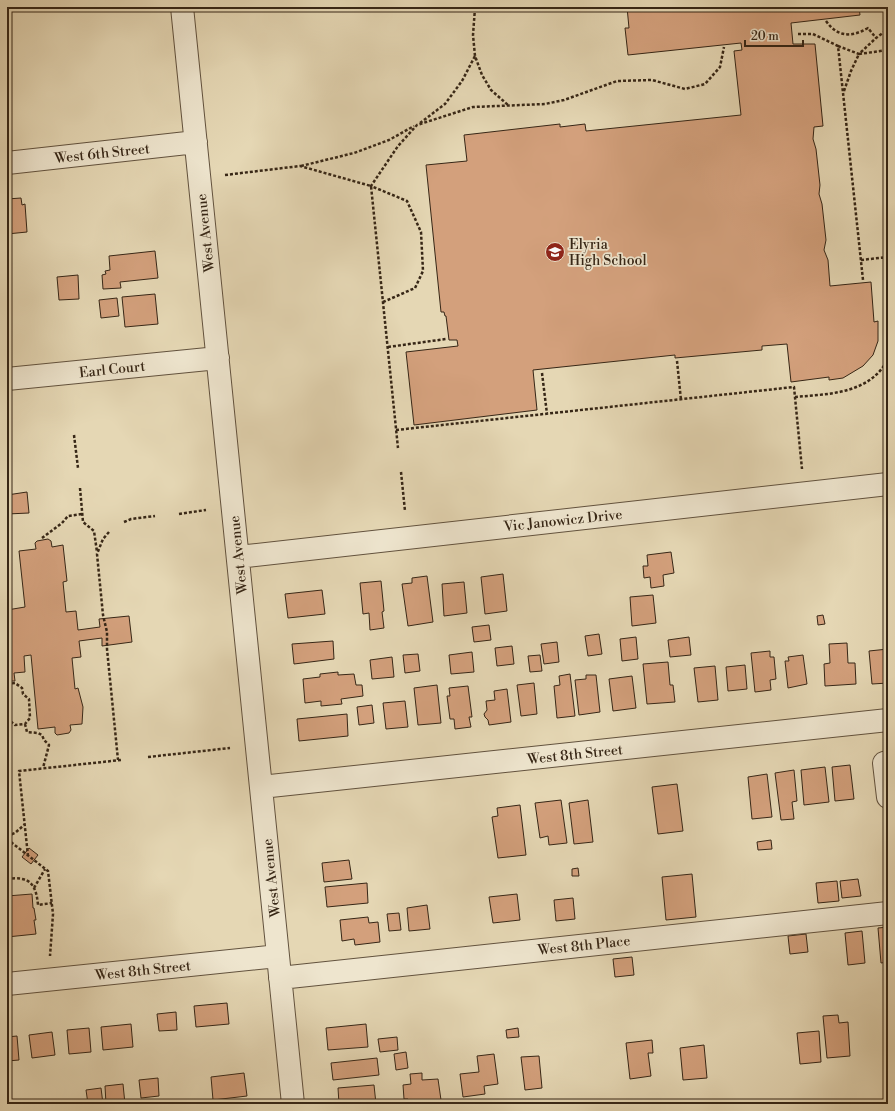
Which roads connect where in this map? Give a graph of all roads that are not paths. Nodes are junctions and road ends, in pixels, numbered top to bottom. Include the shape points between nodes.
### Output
1 (182, 7) edge
2 (196, 142) junction
3 (7, 163) edge
4 (218, 358) junction
5 (7, 379) edge
6 (888, 484) edge
7 (238, 556) junction
8 (888, 720) edge
9 (888, 762) edge
10 (261, 787) junction
11 (888, 797) edge
12 (888, 913) edge
13 (278, 956) junction
14 (280, 978) junction
15 (7, 984) edge
16 (293, 1104) edge

1 - 2 street, West Avenue
2 - 3 street, West 6th Street
2 - 4 street, West Avenue
4 - 5 street, Earl Court
4 - 7 street, West Avenue
6 - 7 street, Vic Janowicz Drive
7 - 10 street, West Avenue
8 - 10 street, West 8th Street
9 - 11 street via 884,763
10 - 13 street, West Avenue
12 - 14 street, West 8th Place
13 - 14 street, West Avenue
13 - 15 street, West 8th Street
14 - 16 street, West Avenue

